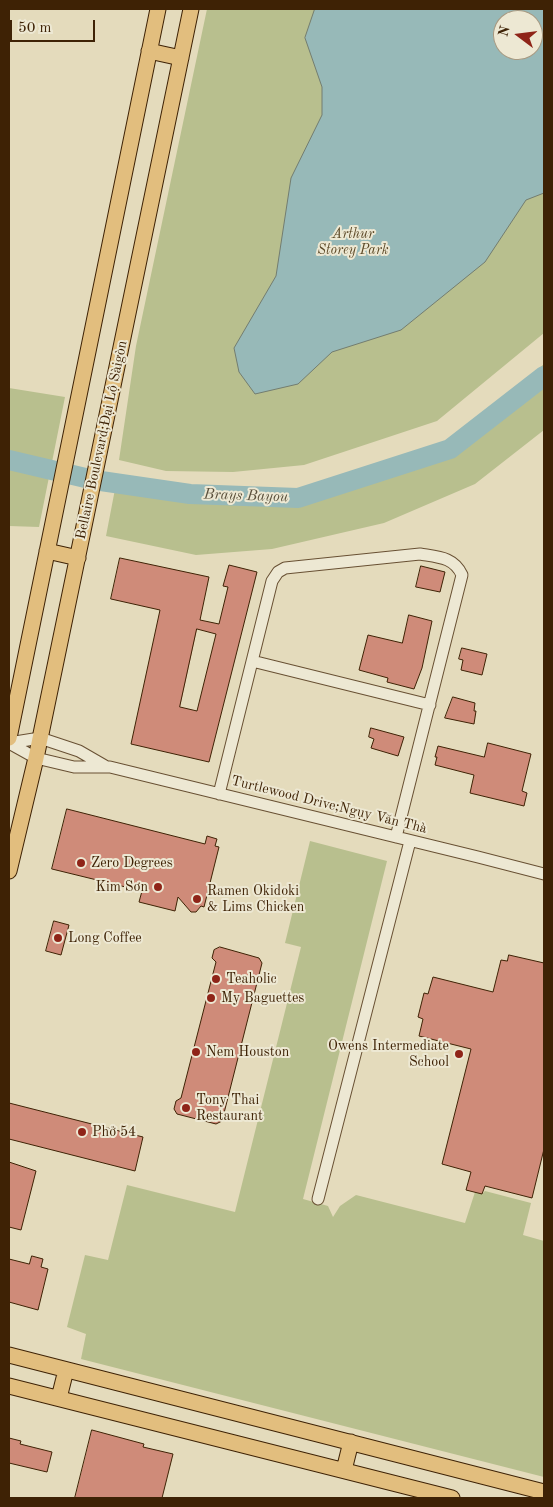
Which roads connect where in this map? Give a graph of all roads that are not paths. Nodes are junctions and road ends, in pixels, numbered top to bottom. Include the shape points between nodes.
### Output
1 (158, 9) edge
2 (191, 9) edge
3 (149, 51) junction
4 (181, 58) junction
5 (47, 551) junction
6 (78, 558) junction
7 (252, 661) junction
8 (430, 705) junction
9 (9, 738) edge
10 (40, 738) junction
11 (9, 743) edge
12 (36, 758) junction
13 (106, 767) junction
14 (219, 794) junction
15 (396, 837) junction
16 (410, 841) junction
17 (9, 871) edge
18 (544, 874) edge
19 (318, 1199) dead end
20 (9, 1355) edge
21 (66, 1370) junction
22 (9, 1386) edge
23 (59, 1398) junction
24 (351, 1442) junction
25 (344, 1470) junction
26 (544, 1492) edge
27 (452, 1498) edge

1 - 3 main road
2 - 4 main road, Bellaire Boulevard;Đại Lộ Sàigòn
3 - 4 main road
3 - 5 main road
4 - 6 main road, Bellaire Boulevard;Đại Lộ Sàigòn
5 - 6 main road
5 - 9 main road
6 - 10 main road, Bellaire Boulevard;Đại Lộ Sàigòn
7 - 8 street
7 - 8 street via 272,581 278,572 285,568 420,554 434,556 451,561 462,575
7 - 14 street
8 - 15 street
10 - 11 street, Turtlewood Drive;Ngụy Văn Thà
10 - 12 main road, Bellaire Boulevard;Đại Lộ Sàigòn
10 - 13 street, Turtlewood Drive;Ngụy Văn Thà via 79,751
11 - 12 street, Turtlewood Drive;Ngụy Văn Thà
12 - 13 street, Turtlewood Drive;Ngụy Văn Thà via 74,767
12 - 17 main road, Bellaire Boulevard;Đại Lộ Sàigòn
13 - 14 street, Turtlewood Drive;Ngụy Văn Thà
14 - 15 street, Turtlewood Drive;Ngụy Văn Thà
15 - 16 street, Turtlewood Drive;Ngụy Văn Thà
16 - 18 street, Turtlewood Drive;Ngụy Văn Thà
16 - 19 street
20 - 21 main road
21 - 23 main road
21 - 24 main road
22 - 23 main road
23 - 25 main road
24 - 25 main road
24 - 26 main road
25 - 27 main road

